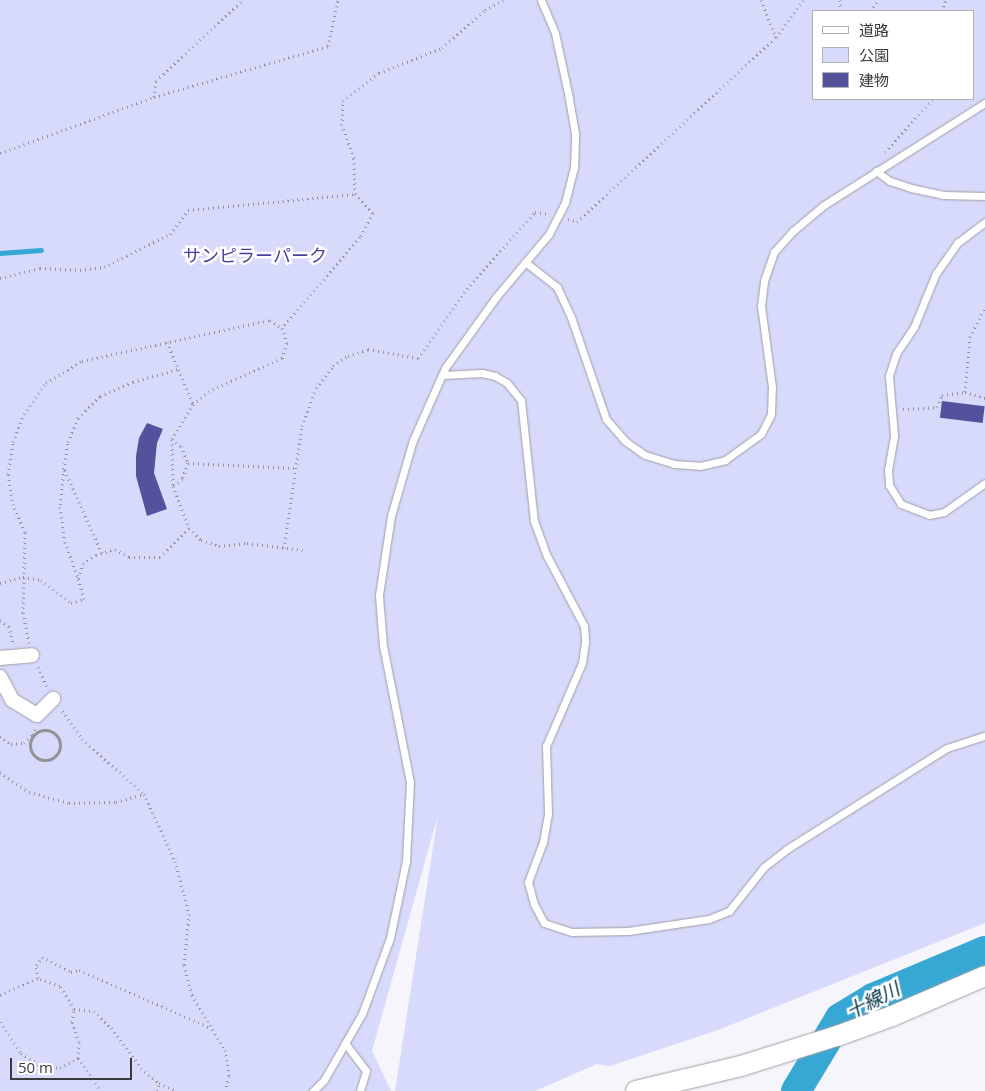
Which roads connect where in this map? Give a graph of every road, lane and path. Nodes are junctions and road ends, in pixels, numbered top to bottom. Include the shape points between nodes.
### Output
1 (243, 0) edge
2 (338, 0) edge
3 (503, 0) edge
4 (541, 0) edge
5 (761, 0) edge
6 (803, 0) edge
7 (776, 37) junction
8 (154, 97) junction
9 (932, 100) edge
10 (985, 104) edge
11 (0, 153) edge
12 (876, 171) junction
13 (355, 194) junction
14 (985, 196) edge
15 (558, 216) junction
16 (985, 222) edge
17 (525, 262) junction
18 (0, 278) edge
19 (985, 308) edge
20 (282, 328) junction
21 (167, 342) junction
22 (178, 369) junction
23 (442, 375) junction
24 (965, 392) junction
25 (985, 398) edge
26 (192, 404) junction
27 (892, 410) junction
28 (172, 439) junction
29 (188, 464) junction
30 (64, 468) junction
31 (294, 468) junction
32 (985, 483) edge
33 (173, 486) junction
34 (188, 528) junction
35 (284, 548) junction
36 (303, 550) dead end
37 (102, 553) junction
38 (23, 577) junction
39 (78, 578) junction
40 (0, 583) edge
41 (0, 620) edge
42 (14, 638) dead end
43 (32, 655) junction
44 (0, 658) edge
45 (0, 677) edge
46 (53, 699) junction
47 (0, 736) edge
48 (985, 736) edge
49 (17, 745) dead end
50 (48, 760) joint
51 (0, 772) edge
52 (144, 794) junction
53 (985, 976) edge
54 (38, 978) junction
55 (0, 995) edge
56 (74, 1009) junction
57 (0, 1022) edge
58 (211, 1028) junction
59 (345, 1043) junction
60 (78, 1058) junction
61 (159, 1083) junction
62 (101, 1091) edge
63 (158, 1091) edge
64 (177, 1091) edge
65 (224, 1091) edge
66 (313, 1091) edge
67 (360, 1091) edge
68 (636, 1091) edge

1 - 8 path via 156,81
2 - 8 path via 328,46
3 - 13 path via 485,10 442,48 379,73 343,101 342,125 354,158
4 - 15 lane via 555,33 575,132 574,168
5 - 7 path
6 - 7 path
7 - 15 path via 577,222
8 - 11 path
9 - 12 path via 888,145
10 - 12 lane
12 - 14 lane via 890,181 911,188 943,195
12 - 17 lane via 824,205 774,252 764,281 761,306 772,387 771,414 761,434 725,460 700,466 674,464 645,455 625,441 606,419 571,316 557,287
13 - 18 path via 188,210 170,234 104,267 80,270 40,268
13 - 20 path via 373,213 360,237
15 - 17 lane via 549,234
15 - 31 path via 535,212 470,285 418,358 368,349 333,366 314,395 302,426
16 - 27 lane via 958,242 936,273 919,317 896,354 889,376
17 - 23 lane via 496,297
19 - 24 path via 970,336
20 - 21 path via 270,320
20 - 26 path via 286,343 282,358 209,391
21 - 22 path
21 - 38 path via 82,361 46,383 24,414 13,442 8,474 13,505 25,532
22 - 26 path
22 - 30 path via 100,396 78,418 68,442
23 - 48 lane via 482,373 495,376 507,383 521,400 534,521 547,556 584,626 582,663 546,746 548,814 543,842 528,882 544,923 572,932 628,931 709,919 729,911 764,867 787,849 947,748
23 - 59 lane via 413,440 391,516 379,596 383,646 410,782 406,861 390,938 362,1014
24 - 25 path
24 - 27 path via 942,395 937,407
26 - 28 path
27 - 32 lane via 894,436 888,469 889,485 901,504 928,515 944,512
28 - 29 path via 181,446
28 - 33 path
29 - 31 path
29 - 33 path via 182,479
30 - 37 path
30 - 39 path via 60,507 66,542
31 - 35 path
33 - 34 path
34 - 35 path via 201,540 219,546 248,543
34 - 37 path via 160,557 129,557 115,549
35 - 36 path
37 - 39 path via 83,564
38 - 39 path via 41,580 71,603 84,599
38 - 40 path
38 - 43 path via 23,613
41 - 42 path via 9,626
43 - 44 street
43 - 46 path
45 - 46 street via 12,700 37,715
46 - 52 path via 82,739
47 - 49 path via 5,742
50 - 50 path via 35,757 30,749 34,735 42,730 52,732 59,740 59,750
51 - 52 path via 30,792 69,803 116,802
52 - 58 path via 175,861 188,914 184,965 192,994
53 - 68 street via 836,1036 741,1066
54 - 55 path
54 - 56 path via 60,986
54 - 58 path via 36,965 42,956 71,972 79,970
56 - 60 path via 72,1022 79,1042
56 - 61 path via 94,1011 141,1068
57 - 60 path via 21,1053 41,1066 60,1068
58 - 65 path via 225,1050 229,1076
59 - 66 lane via 324,1080
59 - 67 lane via 366,1071
60 - 62 path
61 - 63 path
61 - 64 path

